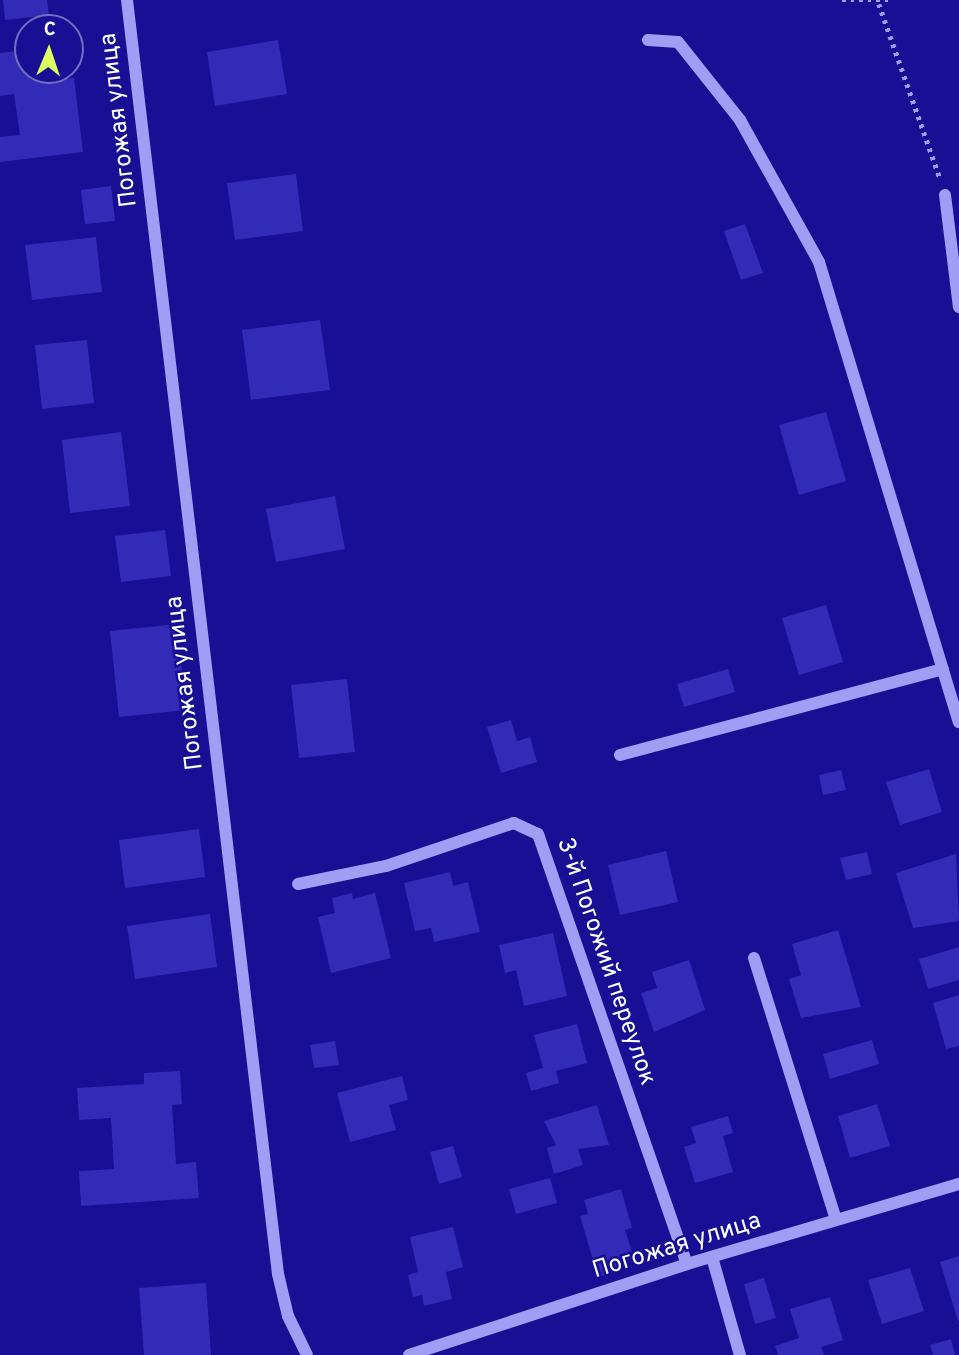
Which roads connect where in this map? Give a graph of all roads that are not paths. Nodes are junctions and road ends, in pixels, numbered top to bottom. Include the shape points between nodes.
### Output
1 (127, 0) edge
2 (648, 40) dead end
3 (945, 195) road end
4 (959, 307) edge
5 (943, 669) junction
6 (959, 722) edge
7 (620, 755) dead end
8 (298, 884) dead end
9 (754, 958) dead end
10 (959, 1184) edge
11 (836, 1219) junction
12 (712, 1257) junction
13 (687, 1264) junction
14 (307, 1355) edge
15 (409, 1355) edge
16 (740, 1355) edge

1 - 14 street, Погожая улица via 278,1273 288,1316
2 - 5 street via 678,42 740,120 819,262
3 - 4 street
5 - 6 street
5 - 7 street
8 - 13 street, 3-й Погожий переулок via 386,866 514,823 538,834
9 - 11 street via 777,1043
10 - 11 street, Погожая улица
11 - 12 street, Погожая улица
12 - 13 street, Погожая улица
12 - 16 street
13 - 15 street, Погожая улица

